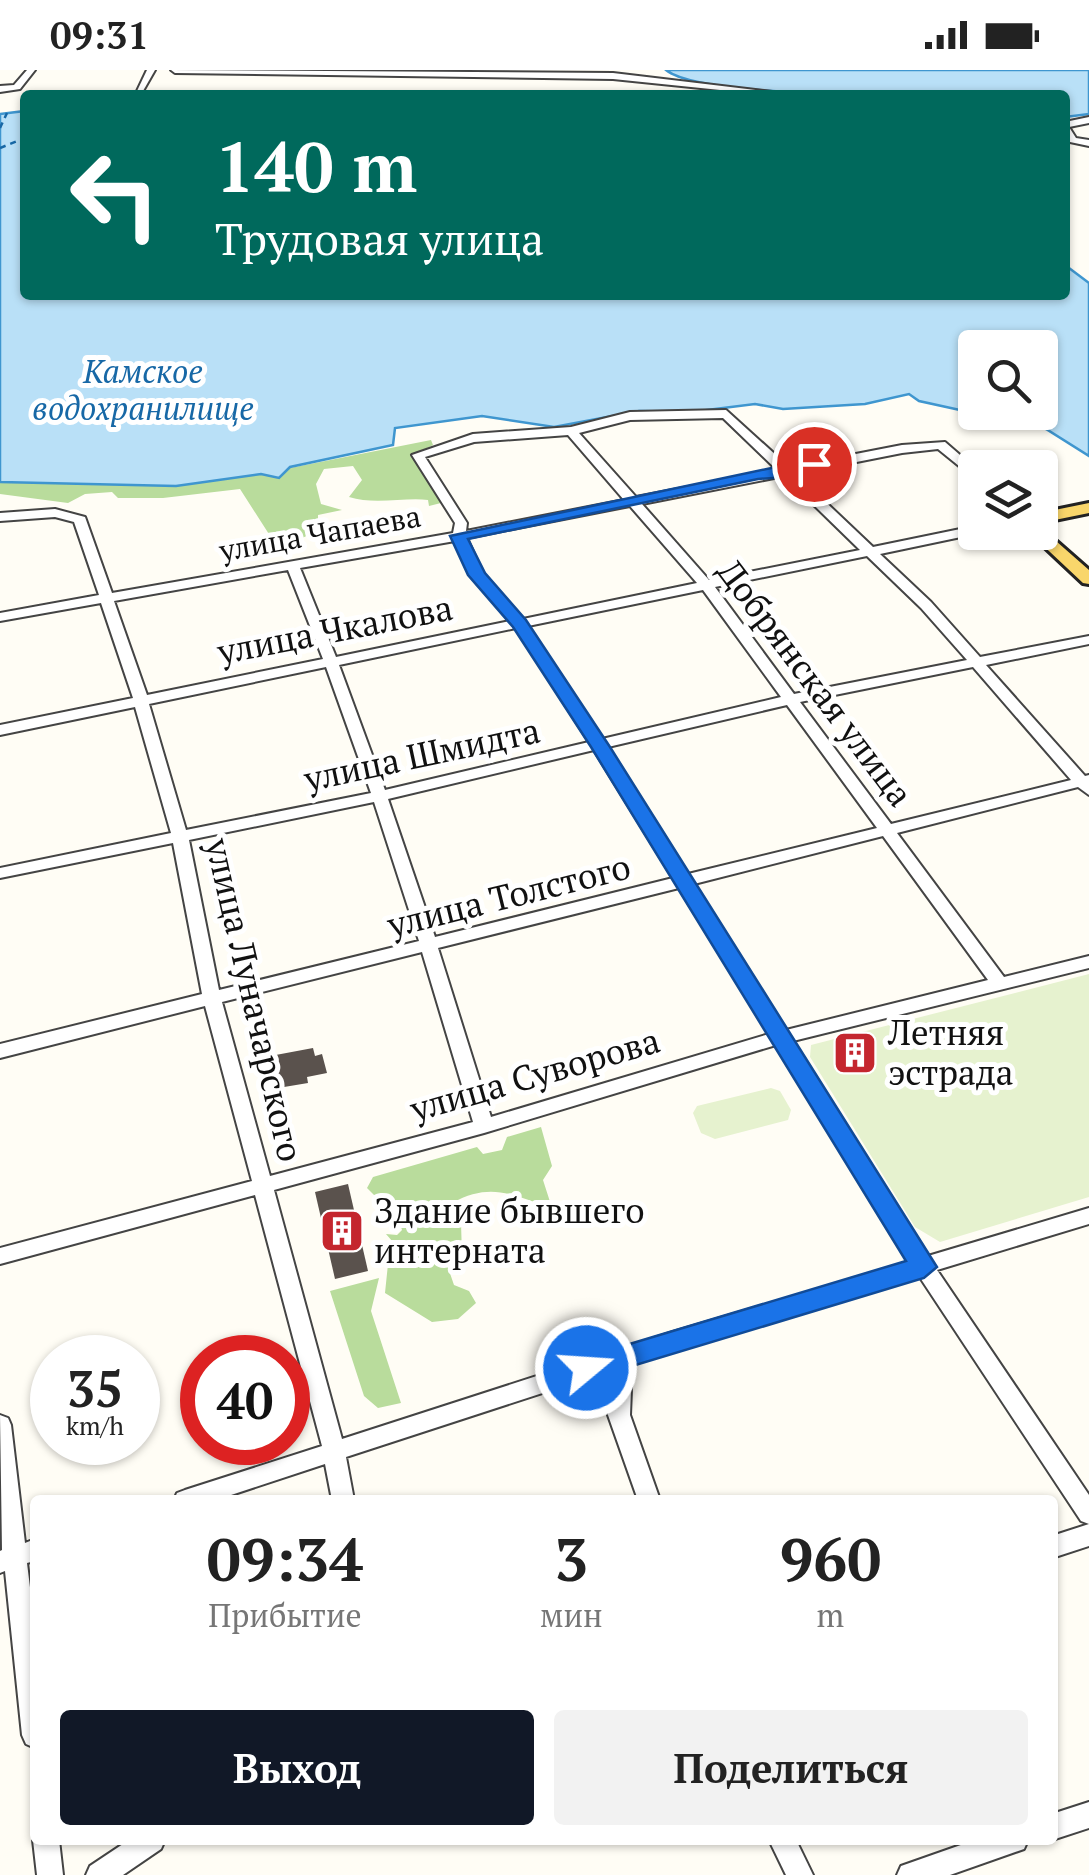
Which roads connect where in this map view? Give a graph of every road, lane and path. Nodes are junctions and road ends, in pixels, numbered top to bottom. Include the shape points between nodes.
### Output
1 (31, 70) edge
2 (151, 70) edge
3 (175, 70) edge
4 (268, 71) edge
5 (519, 74) edge
6 (0, 89) edge
7 (140, 89) dead end
8 (747, 90) edge
9 (571, 431) junction
10 (958, 460) edge
11 (788, 472) junction
12 (627, 500) junction
13 (1089, 508) edge
14 (1058, 514) edge
15 (0, 516) edge
16 (958, 533) edge
17 (458, 536) junction
18 (867, 549) junction
19 (1058, 550) edge
20 (292, 564) junction
21 (1089, 579) edge
22 (706, 584) junction
23 (104, 598) junction
24 (0, 616) edge
25 (520, 624) junction
26 (1089, 640) edge
27 (332, 661) junction
28 (976, 661) junction
29 (141, 700) junction
30 (792, 700) junction
31 (0, 730) edge
32 (600, 747) junction
33 (1086, 784) edge
34 (379, 796) junction
35 (889, 832) junction
36 (180, 836) junction
37 (0, 873) edge
38 (683, 884) junction
39 (431, 946) junction
40 (1089, 962) edge
41 (999, 982) junction
42 (212, 998) junction
43 (778, 1038) junction
44 (0, 1051) edge
45 (484, 1126) junction
46 (262, 1186) junction
47 (1089, 1216) edge
48 (0, 1256) edge
49 (924, 1267) junction
50 (621, 1358) junction
51 (0, 1425) edge
52 (334, 1450) junction
53 (200, 1495) edge
54 (342, 1495) edge
55 (648, 1495) edge
56 (1089, 1514) edge
57 (1089, 1535) edge
58 (1058, 1545) edge
59 (17, 1556) edge
60 (30, 1685) edge
61 (1089, 1815) edge
62 (1058, 1826) edge
63 (47, 1845) edge
64 (144, 1845) edge
65 (785, 1845) edge
66 (1000, 1845) edge
67 (50, 1875) edge
68 (99, 1875) edge
69 (800, 1875) edge
70 (910, 1875) edge

1 - 6 street via 16,87
2 - 7 street
3 - 4 street
4 - 5 street
5 - 8 street
9 - 11 street via 630,416 726,414
9 - 12 street, Добрянская улица
9 - 17 street via 473,438 418,454 461,523
10 - 11 street, улица Чапаева via 942,445
11 - 12 street, улица Чапаева
11 - 18 street
12 - 17 street, улица Чапаева
12 - 22 street, Добрянская улица
13 - 14 main road
15 - 23 street, улица Луначарского via 55,513 80,520
16 - 18 street, улица Чкалова
17 - 20 street, улица Чапаева
17 - 25 street via 477,575
18 - 22 street, улица Чкалова
18 - 28 street
19 - 21 main road
20 - 23 street, улица Чапаева
20 - 27 street
22 - 25 street, улица Чкалова
22 - 30 street, Добрянская улица
23 - 24 street, улица Чапаева
23 - 29 street, улица Луначарского
25 - 27 street, улица Чкалова
25 - 32 street
26 - 28 street, улица Шмидта
27 - 29 street, улица Чкалова
27 - 34 street
28 - 30 street, улица Шмидта
28 - 33 street
29 - 31 street, улица Чкалова
29 - 36 street, улица Луначарского
30 - 32 street, улица Шмидта
30 - 35 street, Добрянская улица
32 - 34 street, улица Шмидта
32 - 38 street
33 - 35 street, улица Толстого
34 - 36 street, улица Шмидта
34 - 39 street
35 - 38 street, улица Толстого
35 - 41 street, Добрянская улица
36 - 37 street, улица Шмидта
36 - 42 street, улица Луначарского
38 - 39 street, улица Толстого
38 - 43 street
39 - 42 street, улица Толстого
39 - 45 street
40 - 41 street, улица Суворова
41 - 43 street, улица Суворова
42 - 44 street, улица Толстого
42 - 46 street, улица Луначарского
43 - 45 street, улица Суворова
43 - 49 street
45 - 46 street, улица Суворова
46 - 48 street, улица Суворова
46 - 52 street, улица Луначарского
47 - 49 street
49 - 50 street
49 - 56 street
50 - 52 street
50 - 55 street via 618,1415
51 - 59 street
52 - 53 street
52 - 54 street, улица Луначарского
57 - 58 street
59 - 60 street
61 - 62 street
63 - 67 street
64 - 68 street
65 - 69 street
66 - 70 street

